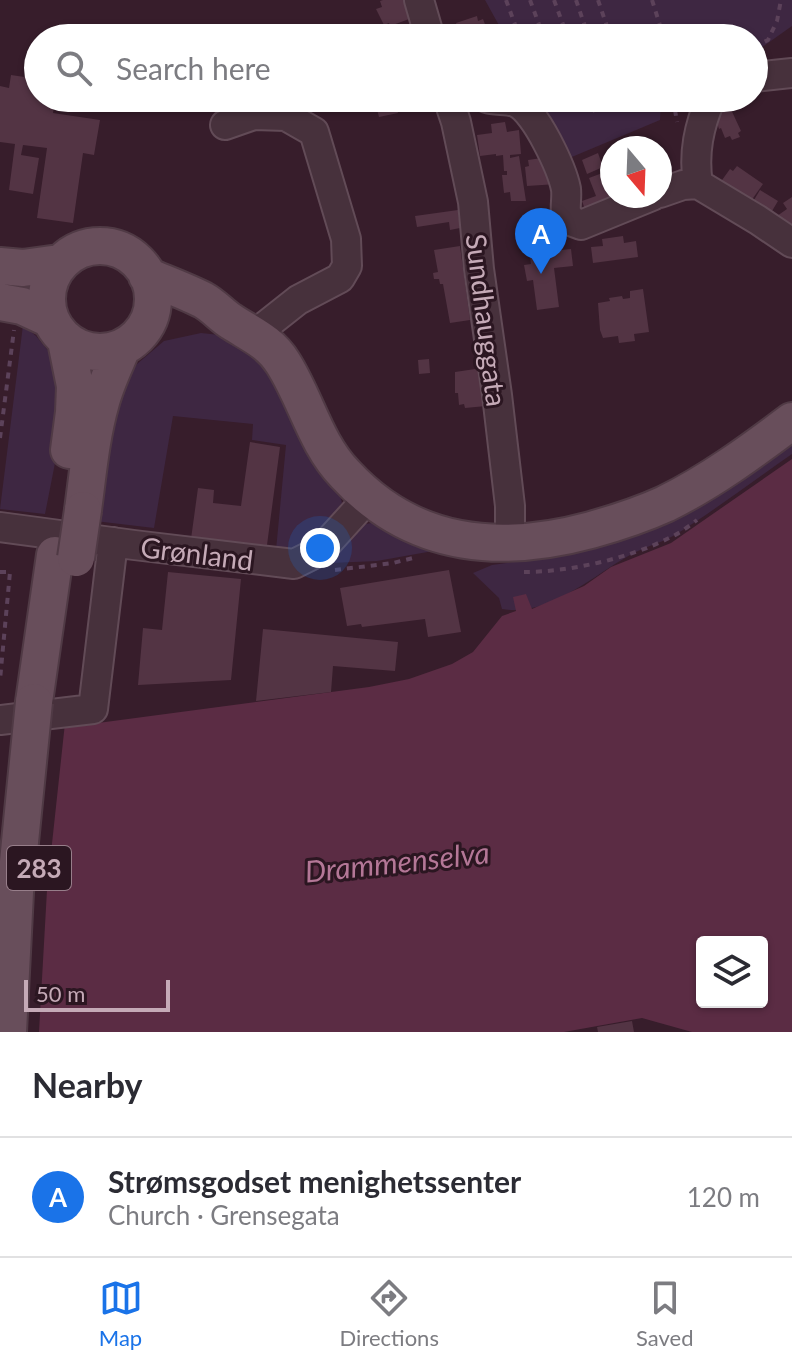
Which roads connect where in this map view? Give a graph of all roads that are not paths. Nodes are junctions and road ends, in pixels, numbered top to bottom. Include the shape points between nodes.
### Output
1 (792, 73) edge
2 (768, 76) edge
3 (453, 112) edge
4 (528, 112) edge
5 (705, 112) edge
6 (225, 125) dead end
7 (698, 184) junction
8 (672, 189) edge
9 (623, 208) edge
10 (792, 243) edge
11 (59, 263) junction
12 (0, 266) edge
13 (147, 276) junction
14 (6, 312) edge
15 (243, 328) junction
16 (58, 330) junction
17 (134, 337) junction
18 (792, 421) edge
19 (369, 497) junction
20 (72, 508) junction
21 (0, 527) edge
22 (124, 544) junction
23 (510, 544) junction
24 (45, 704) junction
25 (0, 720) edge
26 (8, 1032) edge
27 (29, 1032) edge

1 - 2 street
3 - 23 street, Sundhauggata via 473,202 510,506
4 - 9 street via 562,176 566,214 573,222 581,225
5 - 7 street via 696,149
6 - 15 street via 254,115 286,116 314,132 346,239 347,266 340,278
7 - 8 street
7 - 10 street
11 - 12 main road
11 - 13 main road via 88,248 106,247 137,261
11 - 16 main road, 283 via 47,288
13 - 15 main road via 206,302
13 - 17 main road, 283 via 152,313
14 - 16 main road via 22,306
15 - 17 main road via 213,318 192,319
15 - 19 main road via 276,353 335,463
16 - 17 main road via 85,350 101,352
16 - 20 main road, 283 via 72,366 75,398
17 - 20 main road, 283 via 101,399
18 - 23 main road via 667,503 574,534
19 - 22 street, Grønland via 320,551 294,564
19 - 23 main road via 426,531
20 - 24 main road, 283, bridge
21 - 22 street, Grønland
22 - 25 street via 93,709
24 - 26 main road, 283, bridge via 15,892
24 - 27 main road, 283

